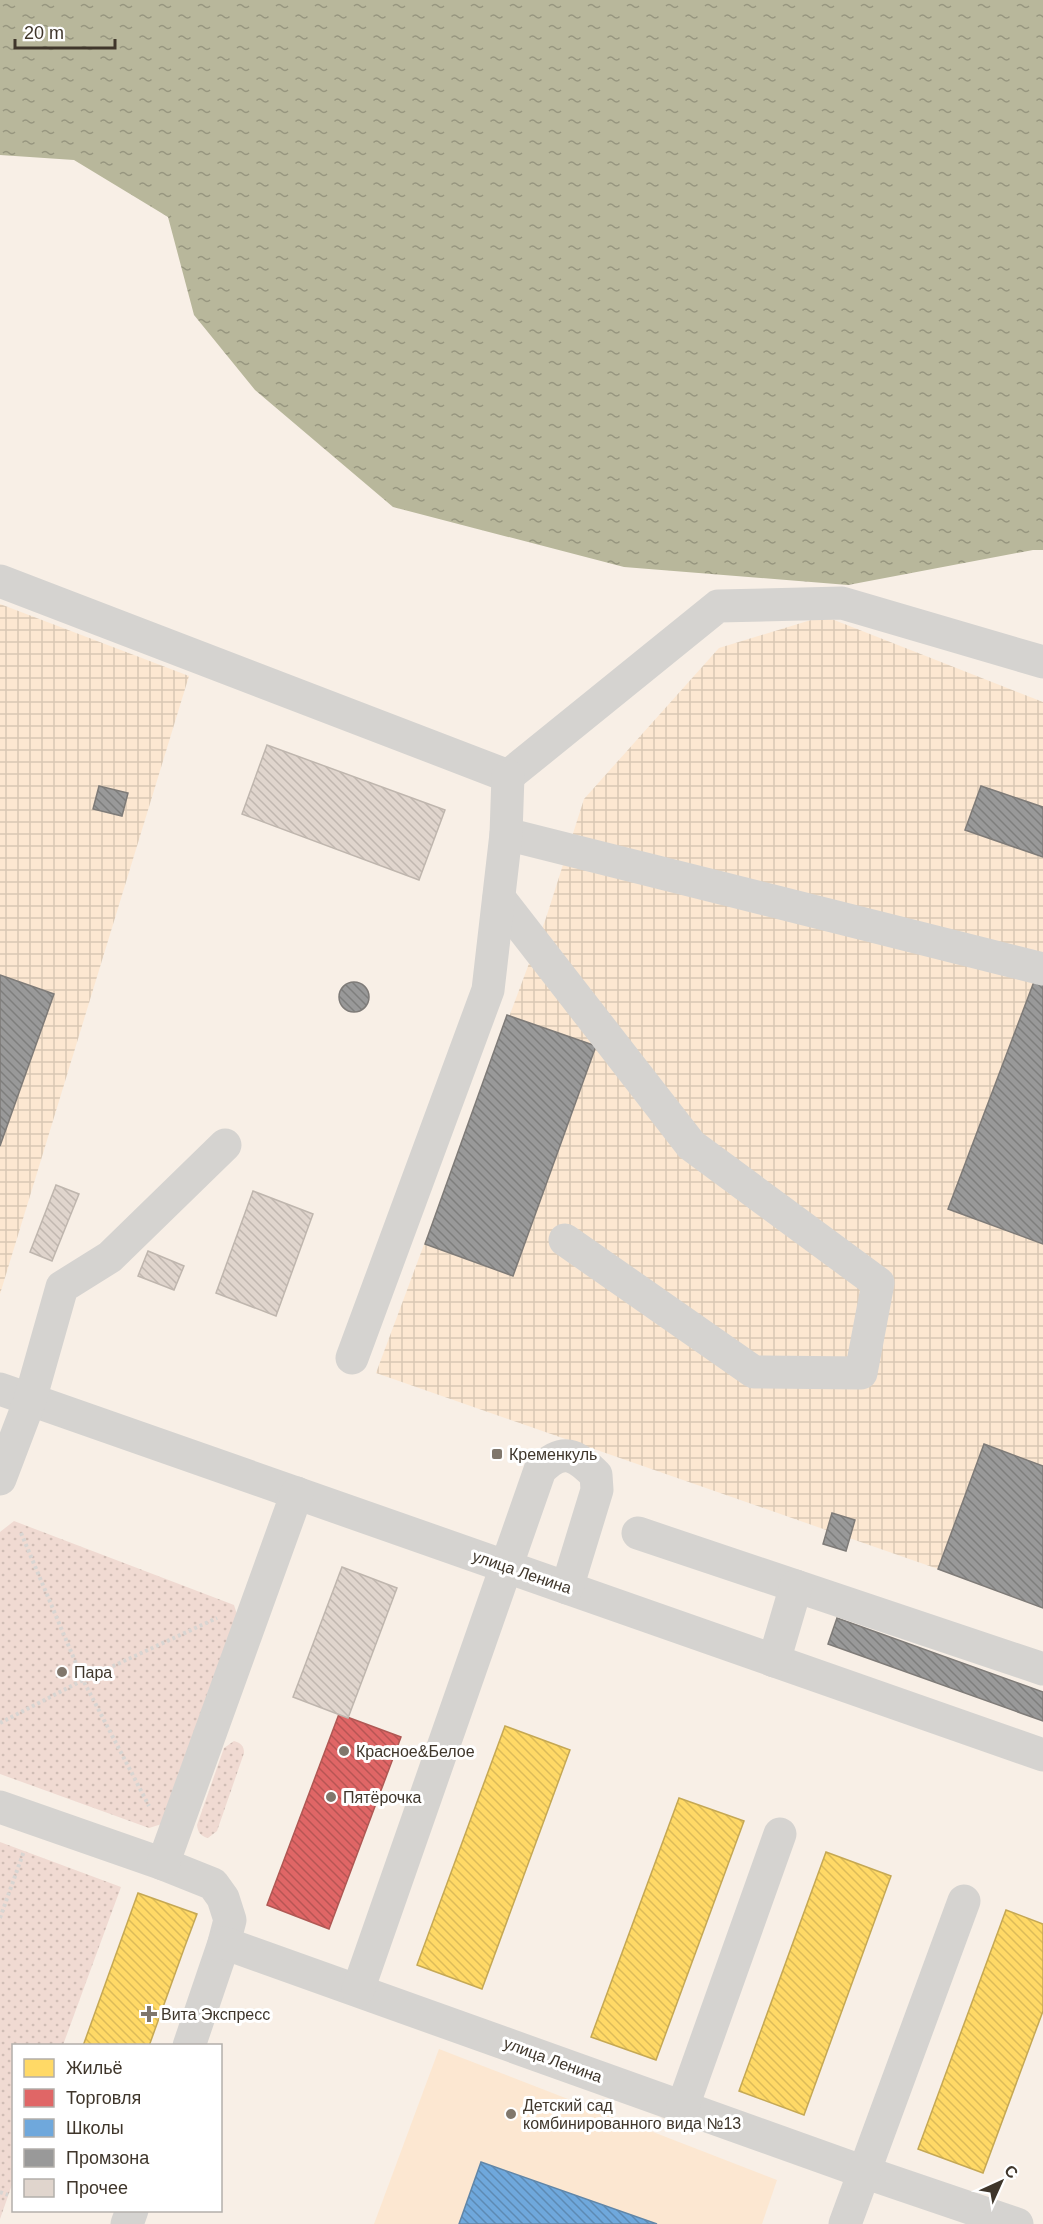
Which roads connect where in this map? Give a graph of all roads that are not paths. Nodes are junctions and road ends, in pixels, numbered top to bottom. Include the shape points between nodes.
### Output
1 (0, 581) edge
2 (1043, 662) edge
3 (508, 776) junction
4 (506, 834) junction
5 (499, 898) junction
6 (1043, 969) edge
7 (225, 1145) dead end
8 (565, 1240) dead end
9 (352, 1358) dead end
10 (0, 1389) edge
11 (30, 1400) junction
12 (0, 1479) edge
13 (297, 1493) junction
14 (638, 1533) dead end
15 (505, 1566) junction
16 (796, 1586) junction
17 (567, 1588) junction
18 (774, 1661) junction
19 (1043, 1669) edge
20 (1043, 1755) edge
21 (0, 1807) edge
22 (780, 1834) dead end
23 (163, 1864) junction
24 (964, 1901) dead end
25 (224, 1942) junction
26 (358, 1990) junction
27 (190, 2044) edge
28 (683, 2106) junction
29 (864, 2172) junction
30 (845, 2224) edge
31 (1017, 2224) edge

1 - 3 street
2 - 3 street via 842,603 718,606
3 - 4 street
4 - 5 street
4 - 6 street
5 - 8 street via 691,1145 878,1283 861,1372 754,1372
5 - 9 street via 488,990
7 - 11 street via 110,1257 62,1287
10 - 11 street, улица Ленина
11 - 12 street
11 - 13 street, улица Ленина
13 - 15 street, улица Ленина
13 - 23 street
14 - 16 street
15 - 17 street, улица Ленина
15 - 17 street via 540,1470 552,1458 565,1455 582,1462 596,1475 597,1490
15 - 26 street
16 - 18 street
16 - 19 street
17 - 18 street, улица Ленина
18 - 20 street, улица Ленина
21 - 23 street
22 - 28 street
23 - 25 street via 213,1884 224,1898 230,1920
24 - 29 street
25 - 26 street, улица Ленина
25 - 27 street
26 - 28 street, улица Ленина
28 - 29 street, улица Ленина
29 - 30 street
29 - 31 street, улица Ленина

